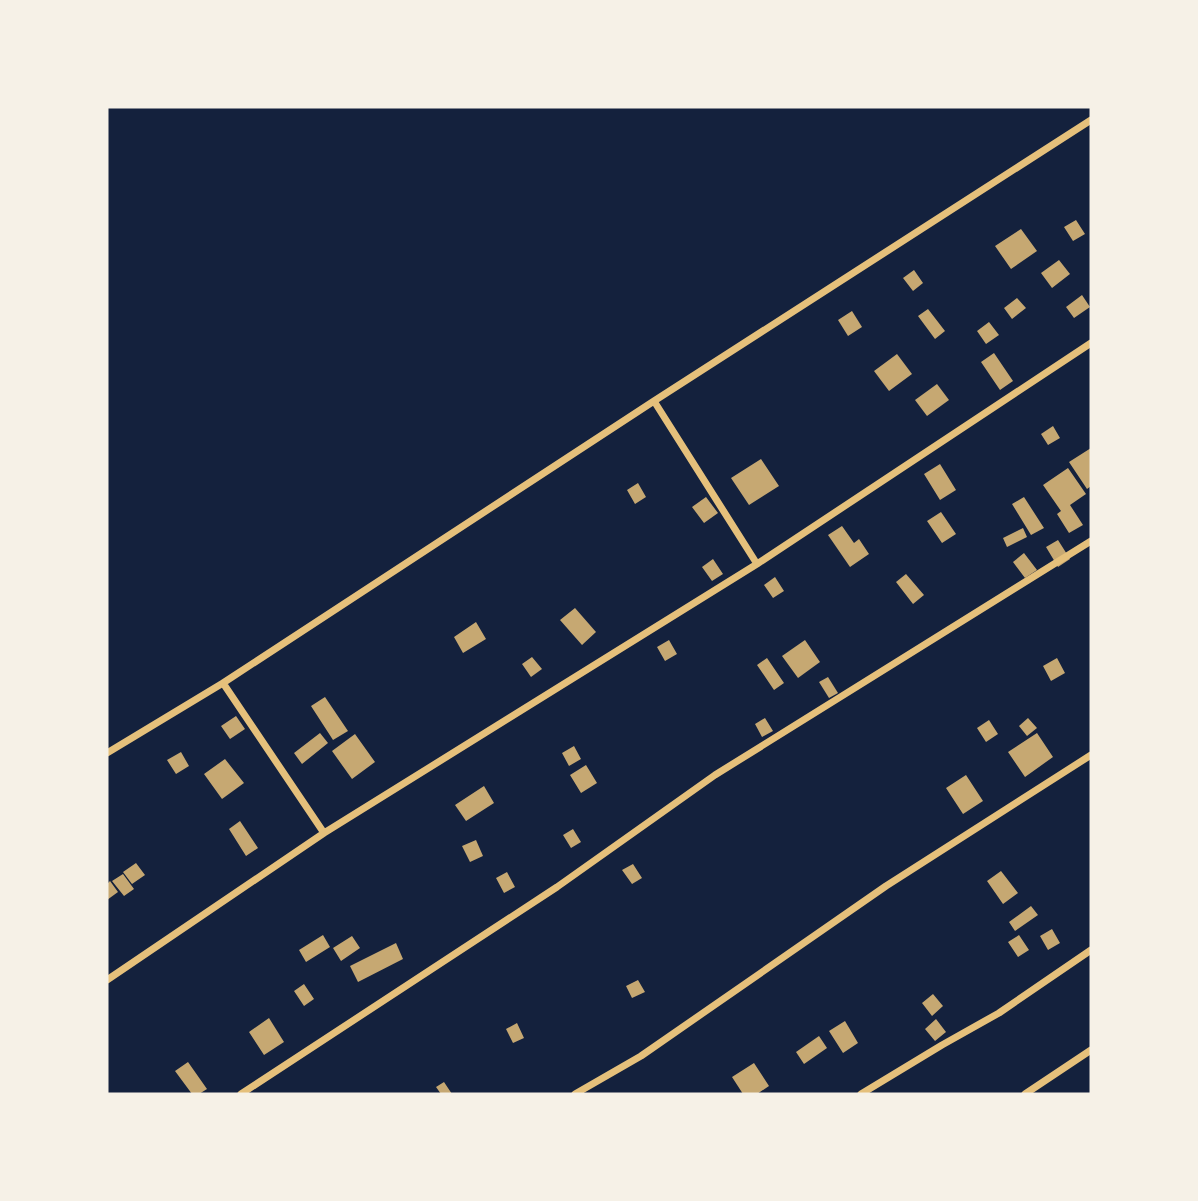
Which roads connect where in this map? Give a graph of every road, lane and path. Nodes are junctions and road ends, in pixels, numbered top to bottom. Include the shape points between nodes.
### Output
1 (1091, 120) edge
2 (1091, 343) edge
3 (654, 401) junction
4 (1091, 541) edge
5 (757, 564) junction
6 (223, 683) junction
7 (107, 752) edge
8 (1091, 755) edge
9 (324, 833) junction
10 (1091, 950) edge
11 (107, 980) edge
12 (1091, 1050) edge
13 (241, 1094) edge
14 (575, 1094) edge
15 (861, 1094) edge
16 (1025, 1094) edge

1 - 3 street
2 - 5 street
3 - 5 street
3 - 6 street
4 - 13 street via 715,775 557,887
5 - 9 street
6 - 7 street
6 - 9 street
8 - 14 street via 886,886 641,1056
9 - 11 street
10 - 15 street via 999,1013
12 - 16 street

